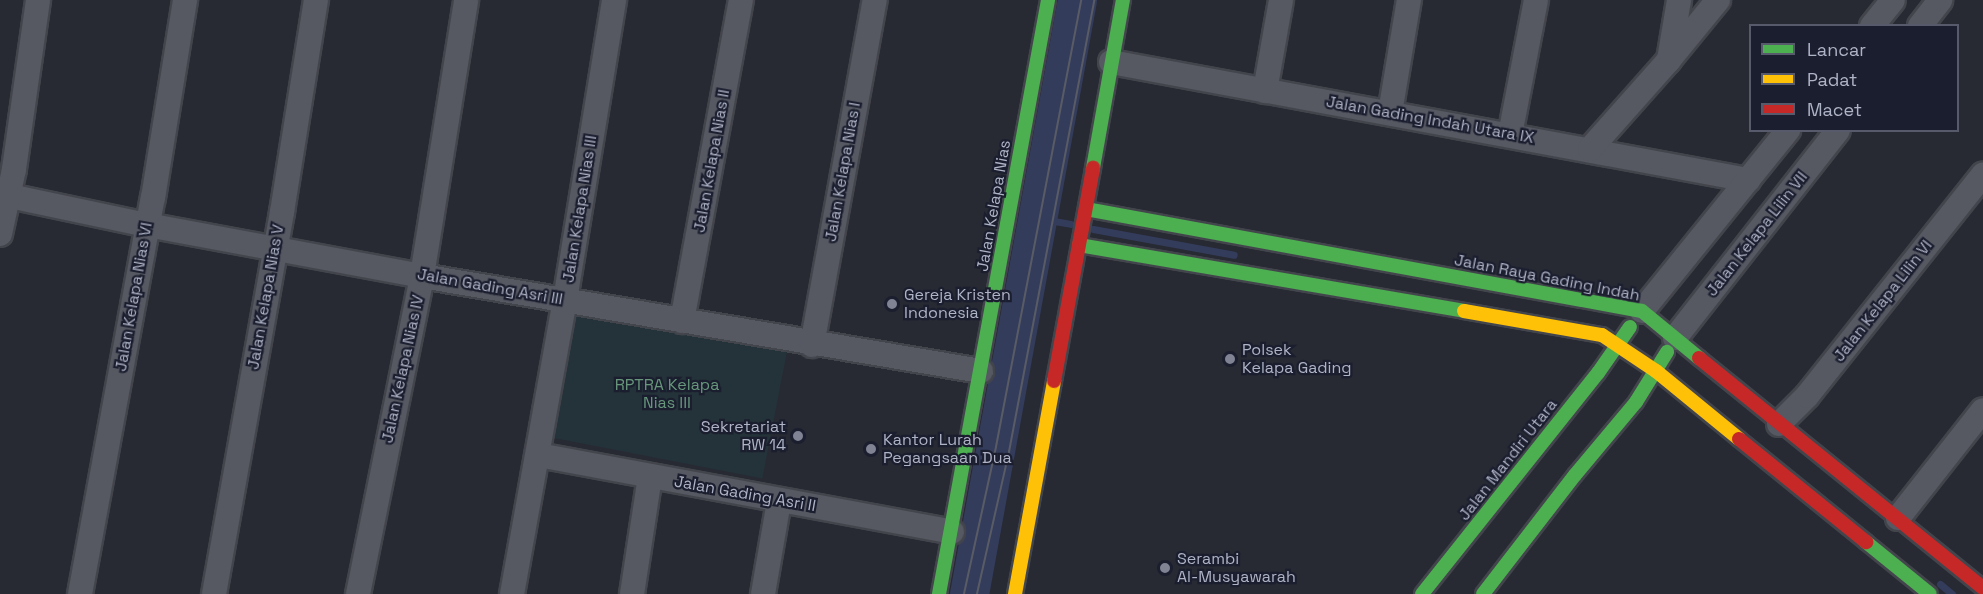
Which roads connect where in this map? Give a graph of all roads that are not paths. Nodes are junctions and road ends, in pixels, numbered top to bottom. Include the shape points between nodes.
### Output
1 (38, 0) edge
2 (185, 0) edge
3 (316, 0) edge
4 (466, 0) edge
5 (614, 0) edge
6 (741, 0) edge
7 (875, 0) edge
8 (1048, 0) edge
9 (1123, 0) edge
10 (1281, 0) edge
11 (1409, 0) edge
12 (1536, 0) edge
13 (1679, 0) edge
14 (1718, 0) edge
15 (1893, 0) edge
16 (1940, 0) edge
17 (1874, 24) edge
18 (1922, 24) edge
19 (1668, 61) junction
20 (1111, 62) junction
21 (1265, 91) junction
22 (1390, 113) junction
23 (1786, 132) edge
24 (1836, 132) edge
25 (1510, 135) junction
26 (1590, 149) junction
27 (1983, 175) edge
28 (1748, 180) junction
29 (4, 195) edge
30 (1086, 209) junction
31 (147, 225) junction
32 (0, 234) edge
33 (1079, 245) junction
34 (274, 248) junction
35 (422, 276) junction
36 (565, 300) junction
37 (1642, 311) junction
38 (682, 321) junction
39 (1676, 338) junction
40 (1617, 344) junction
41 (813, 345) junction
42 (981, 371) junction
43 (1656, 371) junction
44 (1983, 411) edge
45 (1779, 424) junction
46 (538, 455) junction
47 (650, 477) junction
48 (779, 501) junction
49 (1898, 518) junction
50 (952, 532) junction
51 (1983, 588) edge
52 (80, 594) edge
53 (214, 594) edge
54 (358, 594) edge
55 (512, 594) edge
56 (632, 594) edge
57 (763, 594) edge
58 (939, 594) edge
59 (1015, 594) edge
60 (1422, 594) edge
61 (1483, 594) edge
62 (1930, 594) edge

1 - 29 street
2 - 31 street, Jalan Kelapa Nias VI
3 - 34 street, Jalan Kelapa Nias V
4 - 35 street, Jalan Kelapa Nias IV
5 - 36 street, Jalan Kelapa Nias III
6 - 38 street, Jalan Kelapa Nias II
7 - 41 street, Jalan Kelapa Nias I
8 - 42 street, Jalan Kelapa Nias
9 - 20 street
10 - 21 street
11 - 22 street
12 - 25 street
13 - 19 street
14 - 19 street
15 - 17 street
16 - 18 street
19 - 26 street
20 - 21 street, Jalan Gading Indah Utara IX
20 - 30 street
21 - 22 street, Jalan Gading Indah Utara IX
22 - 25 street, Jalan Gading Indah Utara IX
23 - 28 street
24 - 39 street, Jalan Kelapa Lilin VII
25 - 26 street, Jalan Gading Indah Utara IX
26 - 28 street, Jalan Gading Indah Utara IX
27 - 45 street, Jalan Kelapa Lilin VI via 1807,396
28 - 37 street
29 - 31 street, Jalan Gading Asri III
29 - 32 street
30 - 33 street
30 - 37 street, Jalan Raya Gading Indah
31 - 34 street, Jalan Gading Asri III
31 - 52 street, Jalan Kelapa Nias VI
33 - 40 street via 1602,335
33 - 59 street
34 - 35 street, Jalan Gading Asri III
34 - 53 street, Jalan Kelapa Nias V
35 - 36 street, Jalan Gading Asri III
35 - 54 street, Jalan Kelapa Nias IV
36 - 38 street, Jalan Gading Asri III
36 - 46 street, Jalan Kelapa Nias III
37 - 39 street, Jalan Raya Gading Indah
37 - 40 street, Jalan Mandiri Utara
38 - 41 street, Jalan Gading Asri III
39 - 43 street
39 - 45 street, Jalan Raya Gading Indah
40 - 43 street
40 - 60 street, Jalan Mandiri Utara
41 - 42 street, Jalan Gading Asri III
42 - 50 street, Jalan Kelapa Nias
43 - 61 street via 1636,402
43 - 62 street
44 - 49 street
45 - 49 street, Jalan Raya Gading Indah
46 - 47 street, Jalan Gading Asri II
46 - 55 street, Jalan Kelapa Nias III
47 - 48 street, Jalan Gading Asri II
47 - 56 street
48 - 50 street, Jalan Gading Asri II
48 - 57 street
49 - 51 street, Jalan Raya Gading Indah
50 - 58 street, Jalan Kelapa Nias

